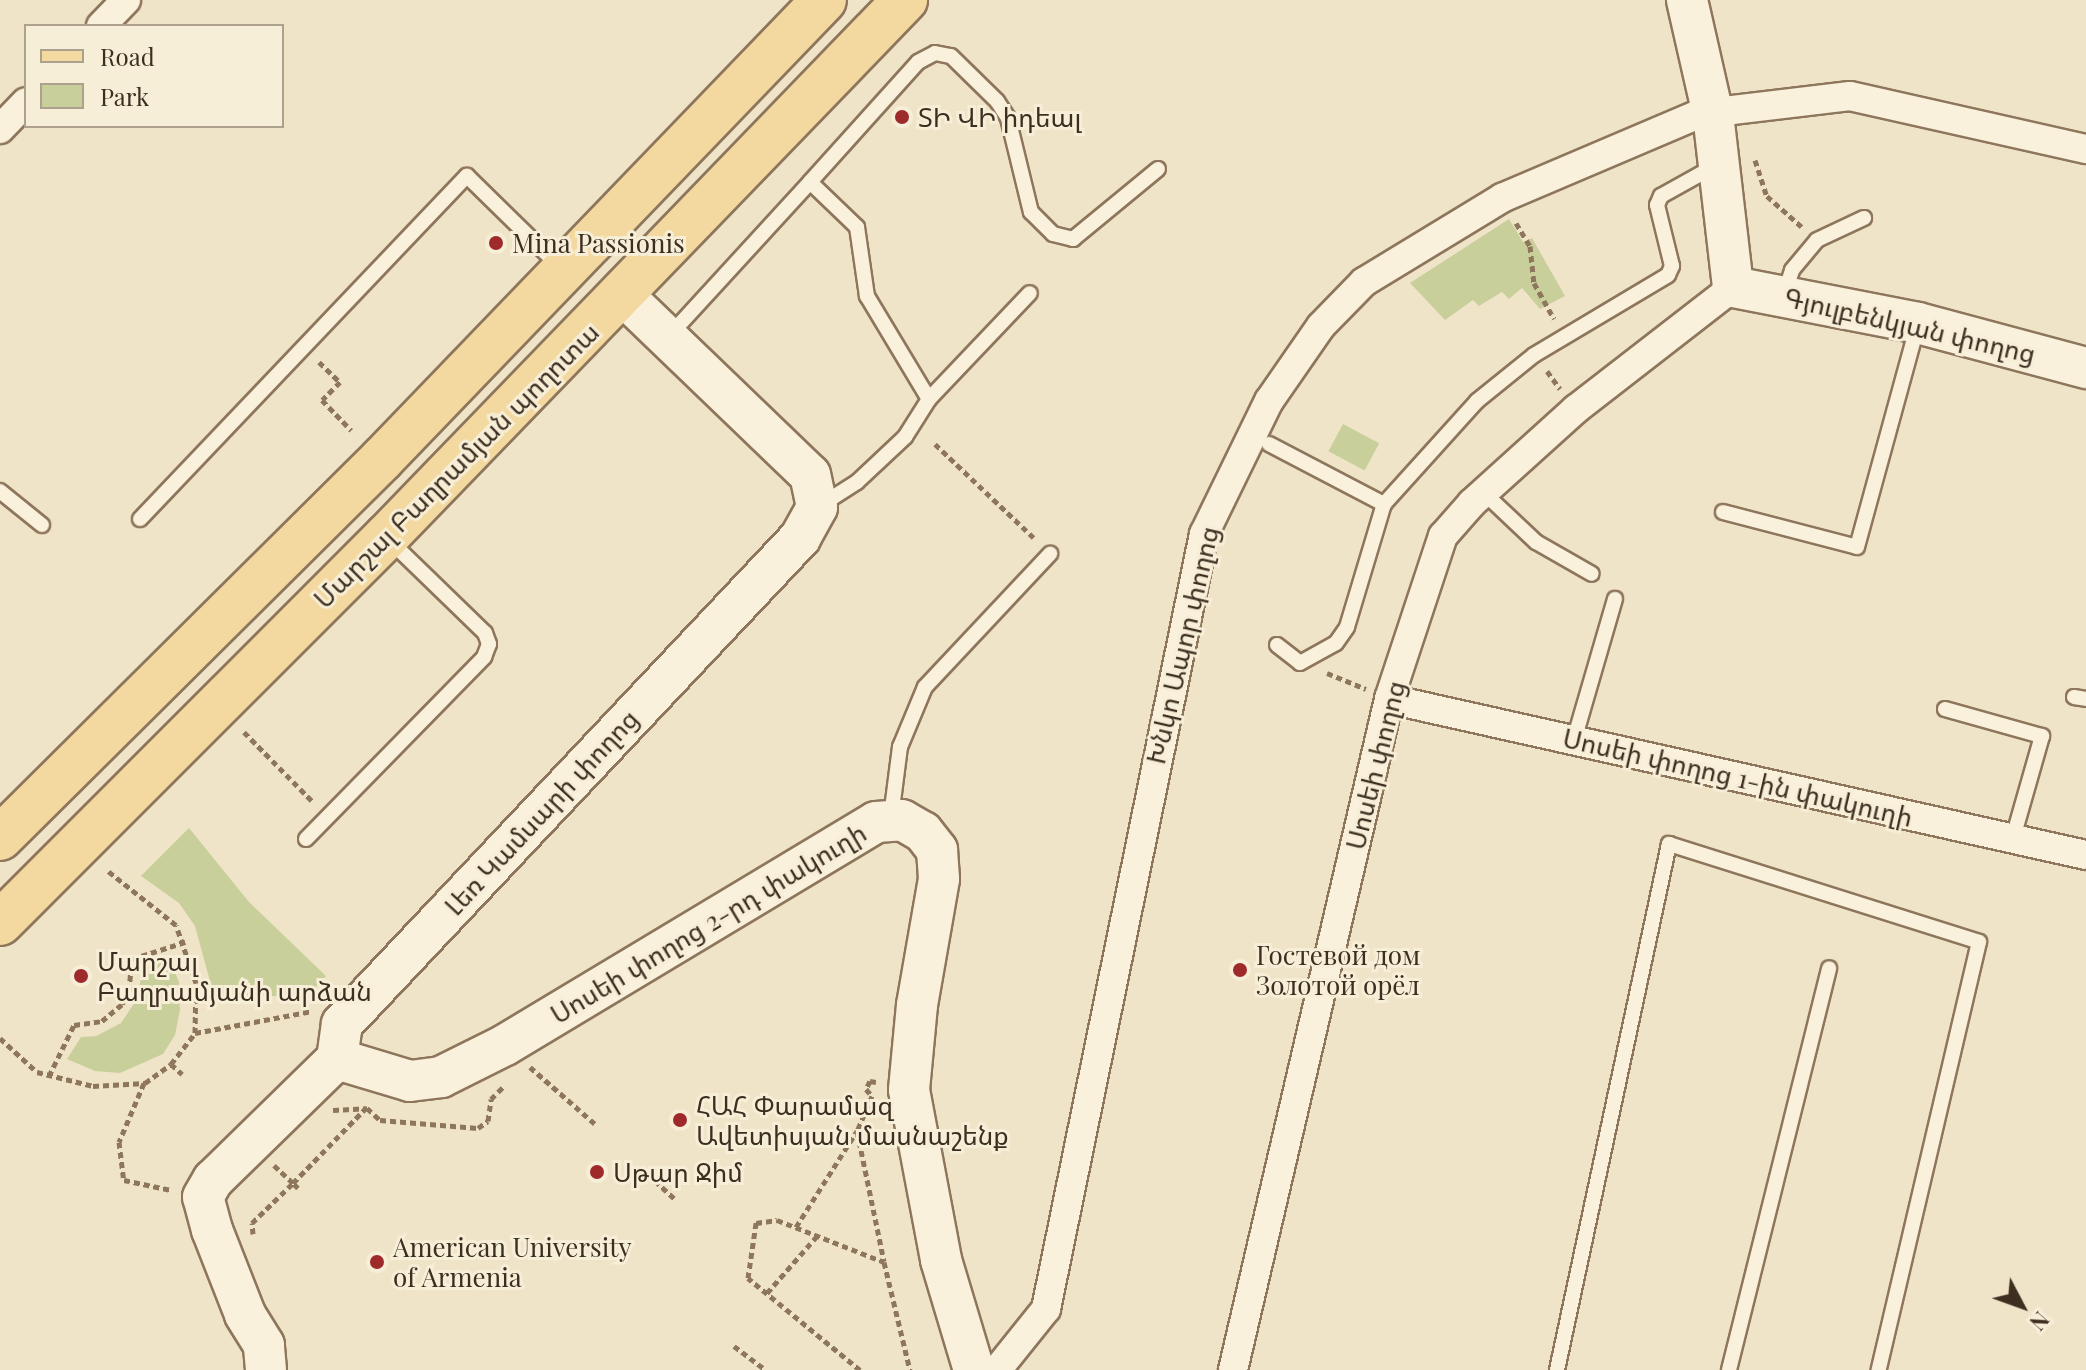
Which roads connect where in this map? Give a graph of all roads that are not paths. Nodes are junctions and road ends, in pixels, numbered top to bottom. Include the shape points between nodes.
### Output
1 (126, 0) edge
2 (824, 0) edge
3 (905, 0) edge
4 (1687, 0) edge
5 (103, 24) edge
6 (24, 104) edge
7 (1713, 114) junction
8 (0, 129) edge
9 (2086, 149) edge
10 (1719, 164) junction
11 (1158, 169) dead end
12 (810, 182) junction
13 (1864, 218) dead end
14 (563, 270) junction
15 (1733, 287) junction
16 (1030, 293) dead end
17 (623, 295) junction
18 (1784, 295) junction
19 (1918, 323) junction
20 (667, 337) junction
21 (2086, 368) edge
22 (929, 399) junction
23 (1269, 444) dead end
24 (0, 491) edge
25 (1483, 492) junction
26 (1384, 504) junction
27 (817, 507) junction
28 (1723, 512) dead end
29 (140, 519) dead end
30 (42, 525) dead end
31 (386, 537) junction
32 (1050, 554) road end
33 (1592, 574) dead end
34 (1615, 599) dead end
35 (1277, 645) dead end
36 (1389, 699) junction
37 (1945, 709) dead end
38 (1574, 740) junction
39 (890, 821) junction
40 (0, 838) edge
41 (2013, 838) junction
42 (306, 839) dead end
43 (2086, 855) edge
44 (0, 923) edge
45 (1829, 968) dead end
46 (337, 1059) junction
47 (266, 1370) edge
48 (974, 1370) edge
49 (997, 1370) edge
50 (1233, 1370) edge
51 (1557, 1370) edge
52 (1729, 1370) edge
53 (1879, 1370) edge

1 - 5 street
2 - 14 main road
3 - 17 main road, Մարշալ Բաղրամյան պողոտա
4 - 7 street
6 - 8 street
7 - 9 street, Խնկո Ապոր փողոց via 1850,96
7 - 10 street
7 - 49 street, Խնկո Ապոր փողոց via 1699,114 1502,198 1364,282 1321,326 1269,401 1204,534 1181,623 1046,1309
10 - 15 street
10 - 26 lane via 1661,196 1657,205 1672,266 1668,275 1534,355 1477,401
11 - 12 lane via 1073,239 1053,234 1031,212 1008,118 997,101 951,56 935,53 918,62
12 - 20 lane
12 - 22 lane via 857,227 867,296
13 - 18 lane via 1817,240 1792,270
14 - 29 lane via 467,176
14 - 40 main road via 39,806
15 - 18 street, Գյուլբենկյան փողոց
15 - 25 street, Սոսեի փողոց via 1576,409
16 - 22 lane
17 - 20 street
17 - 31 main road, Մարշալ Բաղրամյան պողոտա
18 - 19 street, Գյուլբենկյան փողոց
19 - 21 street, Գյուլբենկյան փողոց
19 - 28 lane via 1857,547
20 - 27 street via 810,475
22 - 27 lane via 905,437 857,482
23 - 26 lane
24 - 30 lane
25 - 33 lane via 1536,542
25 - 36 street, Սոսեի փողոց via 1443,536
26 - 35 lane via 1347,627 1336,643 1300,663
27 - 46 street, Լեռ Կամսարի փողոց via 800,538 342,1024
31 - 42 lane via 485,633 489,644 484,657
31 - 44 main road, Մարշալ Բաղրամյան պողոտա
32 - 39 lane via 925,687 900,747
34 - 38 lane
36 - 38 street, Սոսեի փողոց 1-ին փակուղի
36 - 50 street, Սոսեի փողոց
37 - 41 lane via 2042,736
38 - 41 street, Սոսեի փողոց 1-ին փակուղի
39 - 46 street, Սոսեի փողոց 2-րդ փակուղի via 876,822 505,1045 441,1077 410,1081
39 - 48 street, Սոսեի փողոց 2-րդ փակուղի via 902,820 923,832 937,850 939,879 917,1005 909,1090 941,1260
41 - 43 street, Սոսեի փողոց 1-ին փակուղի
45 - 52 lane
46 - 47 street via 213,1180 203,1197 245,1314 264,1345
51 - 53 lane via 1669,844 1979,942

